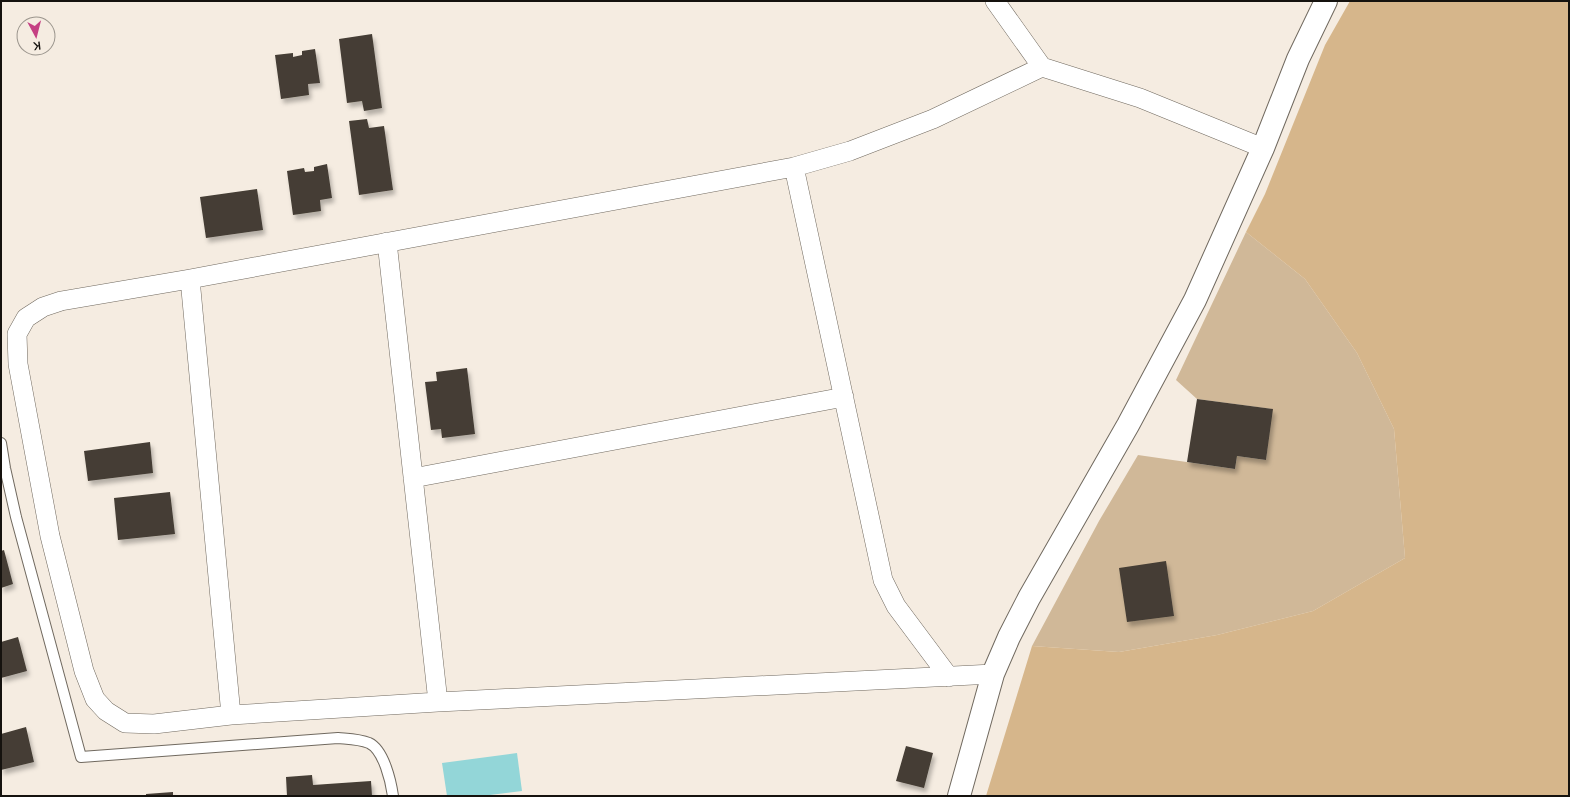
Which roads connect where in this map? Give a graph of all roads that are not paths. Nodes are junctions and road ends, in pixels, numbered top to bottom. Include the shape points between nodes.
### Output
1 (995, 1) edge
2 (1326, 1) edge
3 (1042, 67) junction
4 (1263, 148) junction
5 (794, 167) junction
6 (387, 242) junction
7 (190, 279) junction
8 (844, 397) junction
9 (1, 443) edge
10 (413, 478) junction
11 (994, 674) junction
12 (950, 677) junction
13 (438, 702) junction
14 (232, 715) junction
15 (393, 796) edge
16 (959, 796) edge

1 - 3 street
2 - 4 street via 1298,59
3 - 4 street via 1140,98
3 - 5 street via 933,120 850,151
4 - 11 street via 1195,300 1124,432 1029,598
5 - 6 street
5 - 8 street
6 - 7 street
6 - 10 street
7 - 14 street
7 - 14 street via 61,300 43,307 26,318 17,334 18,364 50,536 84,671 95,699 106,711 125,723 154,724
8 - 10 street
8 - 12 street via 883,580 896,606
9 - 15 lane via 16,517 81,757 338,738 357,739 371,744 382,758 390,777
10 - 13 street
11 - 12 street
11 - 16 street
12 - 13 street
13 - 14 street

